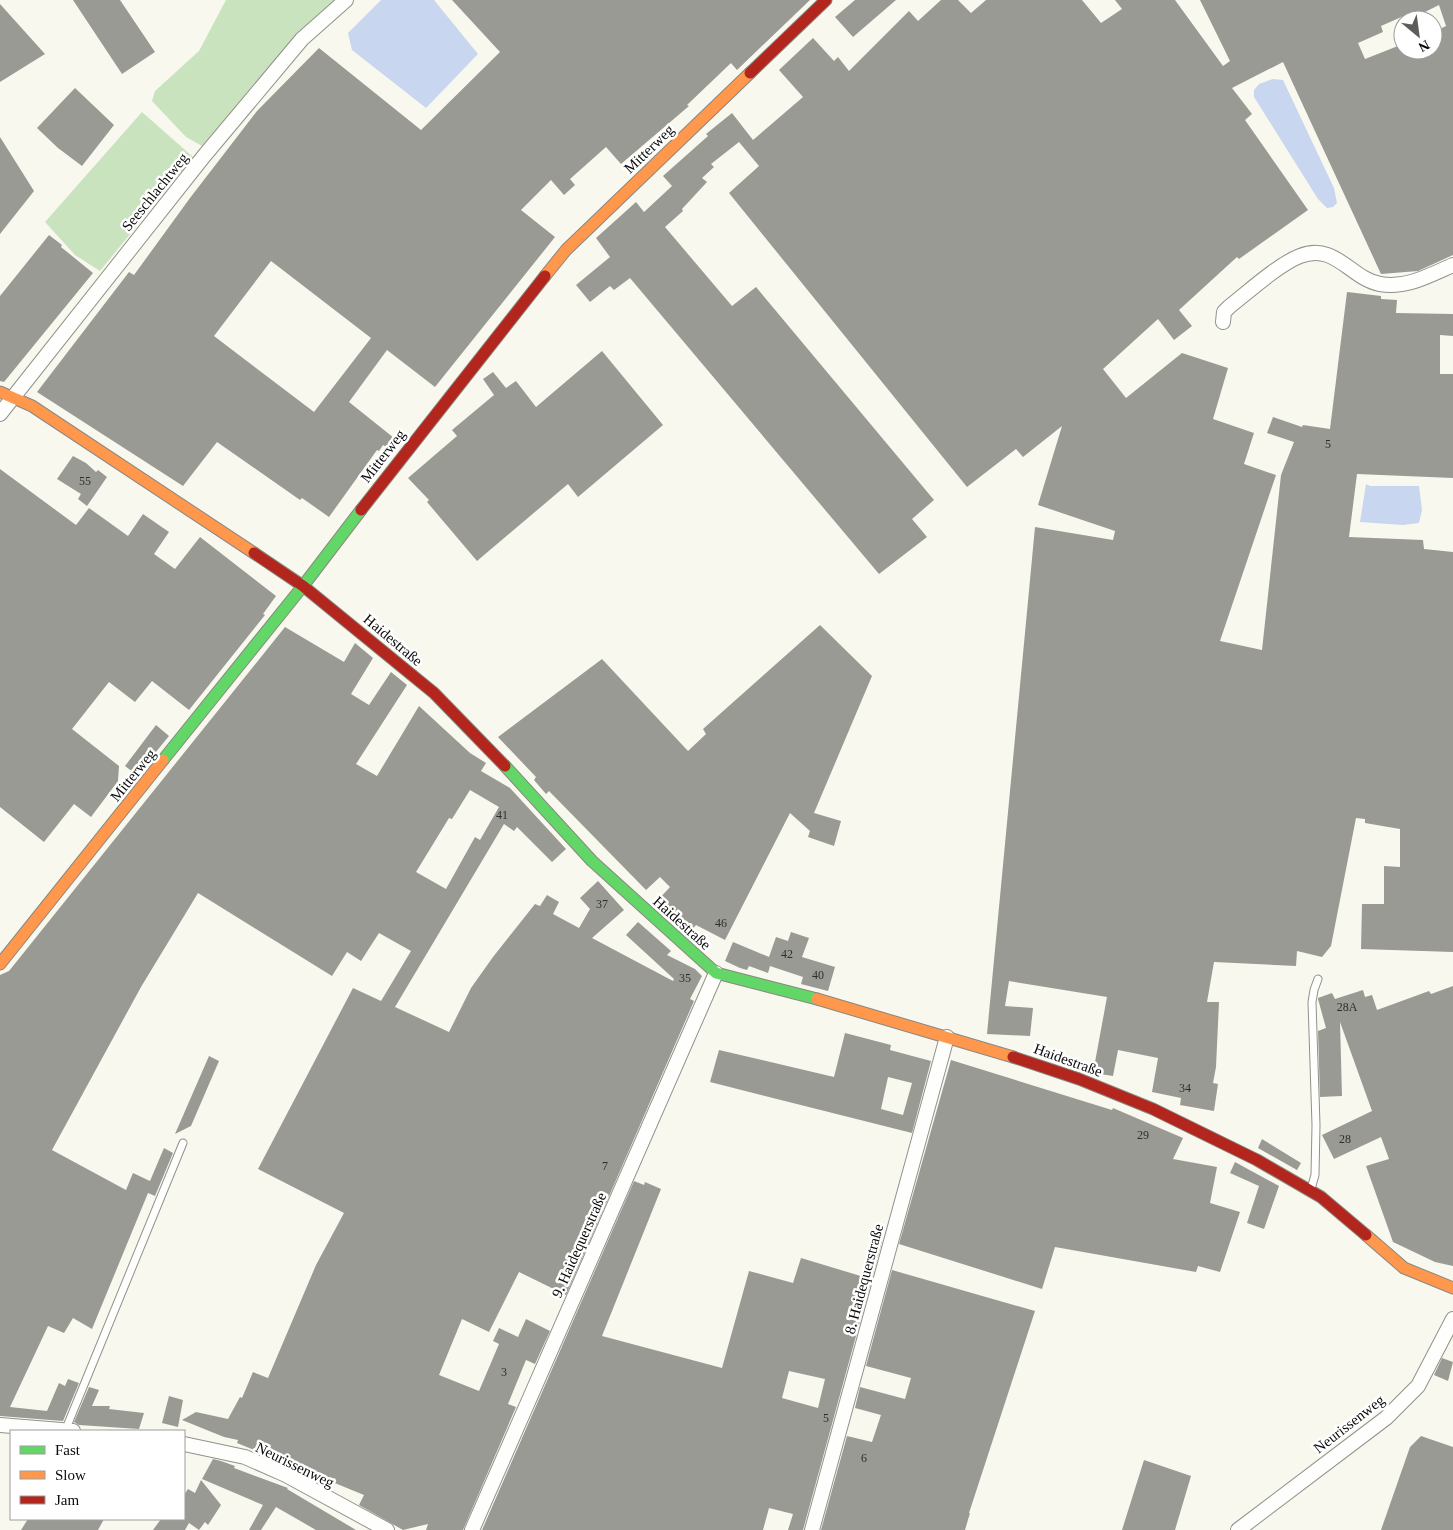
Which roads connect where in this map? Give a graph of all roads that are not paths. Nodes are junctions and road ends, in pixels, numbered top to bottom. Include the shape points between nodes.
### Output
1 (346, 0) edge
2 (826, 0) edge
3 (1453, 265) edge
4 (1223, 322) dead end
5 (6, 395) edge
6 (0, 414) edge
7 (304, 586) junction
8 (0, 964) edge
9 (716, 973) junction
10 (1318, 979) dead end
11 (948, 1037) junction
12 (183, 1143) dead end
13 (1311, 1191) junction
14 (1453, 1288) edge
15 (1453, 1319) edge
16 (0, 1425) edge
17 (58, 1430) edge
18 (69, 1430) edge
19 (185, 1444) edge
20 (386, 1530) edge
21 (472, 1530) edge
22 (812, 1530) edge
23 (1238, 1530) edge

1 - 5 street, Seeschlachtweg via 302,39
2 - 7 street, Mitterweg via 566,250 391,470
3 - 4 street via 1418,281 1379,284 1337,258 1324,254 1301,255 1229,307 1224,312
5 - 6 street, Seeschlachtweg
5 - 7 street, Haidestraße via 32,406
7 - 8 street, Mitterweg
7 - 9 street, Haidestraße via 434,693 592,861
9 - 11 street, Haidestraße
9 - 21 street, 9. Haidequerstraße
10 - 13 lane via 1312,1002 1316,1125 1315,1175
11 - 13 street, Haidestraße via 1079,1079 1144,1106 1257,1160
11 - 22 street, 8. Haidequerstraße
12 - 18 lane
13 - 14 street, Haidestraße via 1404,1268
15 - 23 street, Neurissenweg via 1418,1386 1386,1418
16 - 17 street
19 - 20 street, Neurissenweg via 245,1457 286,1475

